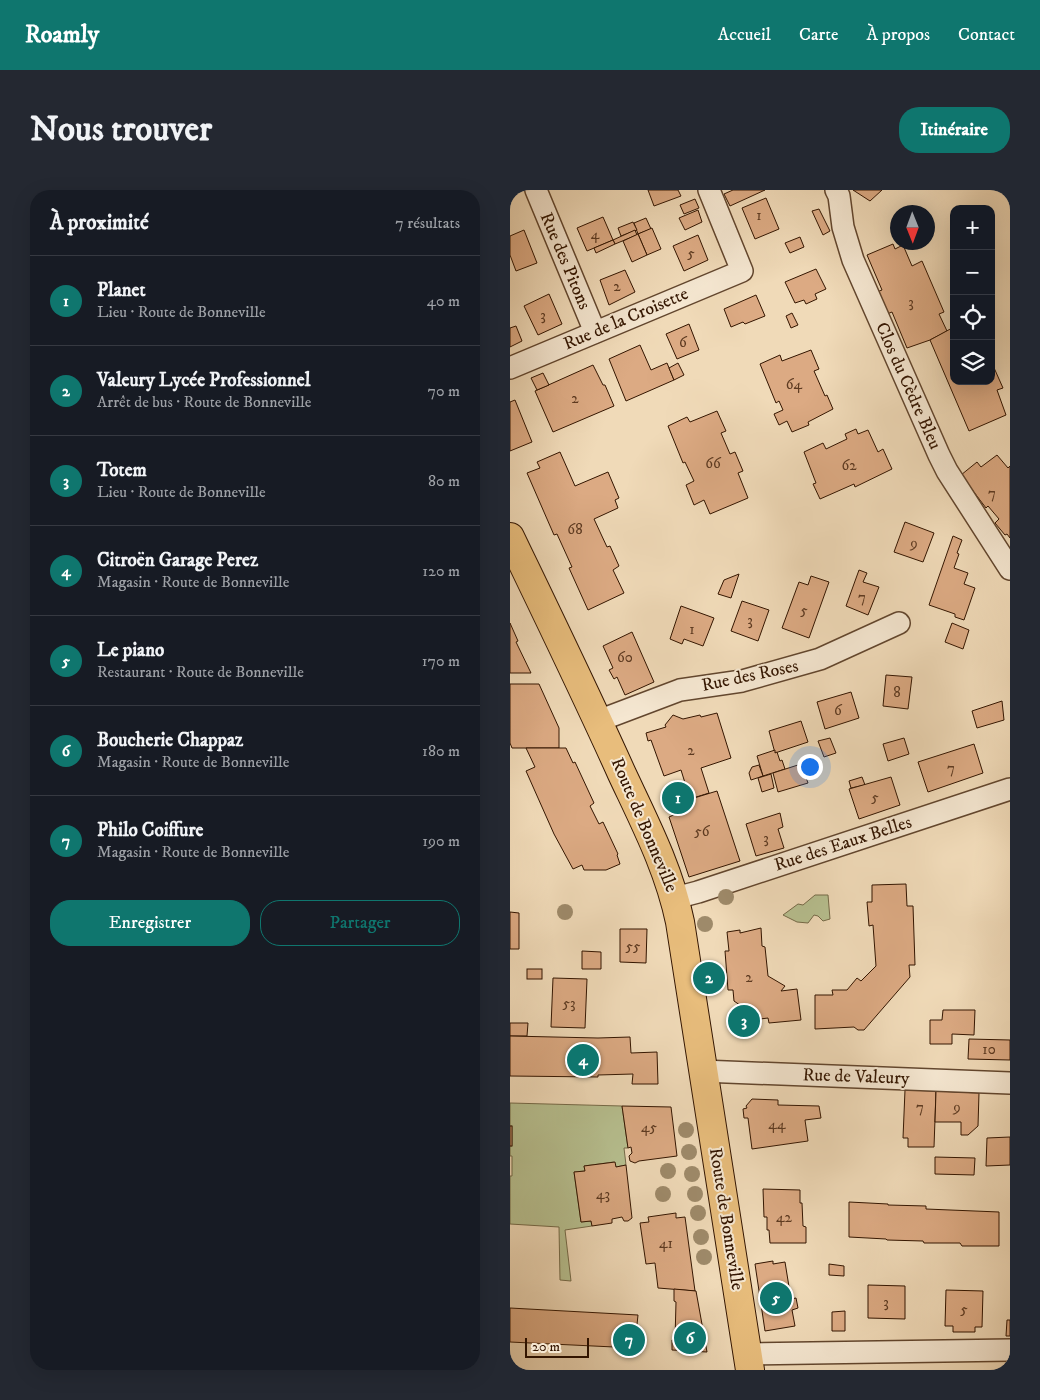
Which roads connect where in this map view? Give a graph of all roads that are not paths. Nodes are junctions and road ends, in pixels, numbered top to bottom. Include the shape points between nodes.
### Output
1 (536, 190) edge
2 (709, 190) edge
3 (836, 190) edge
4 (595, 332) junction
5 (510, 368) edge
6 (510, 537) edge
7 (1010, 569) edge
8 (899, 623) dead end
9 (598, 721) junction
10 (1010, 789) edge
11 (675, 898) junction
12 (702, 1071) junction
13 (1010, 1083) edge
14 (1010, 1350) edge
15 (748, 1362) edge

1 - 4 street, Rue des Pitons
2 - 4 street, Rue de la Croisette via 742,271
3 - 7 street, Clos du Cèdre Bleu via 853,260 939,455
4 - 5 street, Rue de la Croisette
6 - 9 main road, Route de Bonneville
8 - 9 street, Rue des Roses via 820,659 742,681 680,690
9 - 11 main road, Route de Bonneville via 667,872
10 - 11 street, Rue des Eaux Belles
11 - 12 main road, Route de Bonneville
12 - 13 street, Rue de Valeury
12 - 15 main road, Route de Bonneville
14 - 15 street

